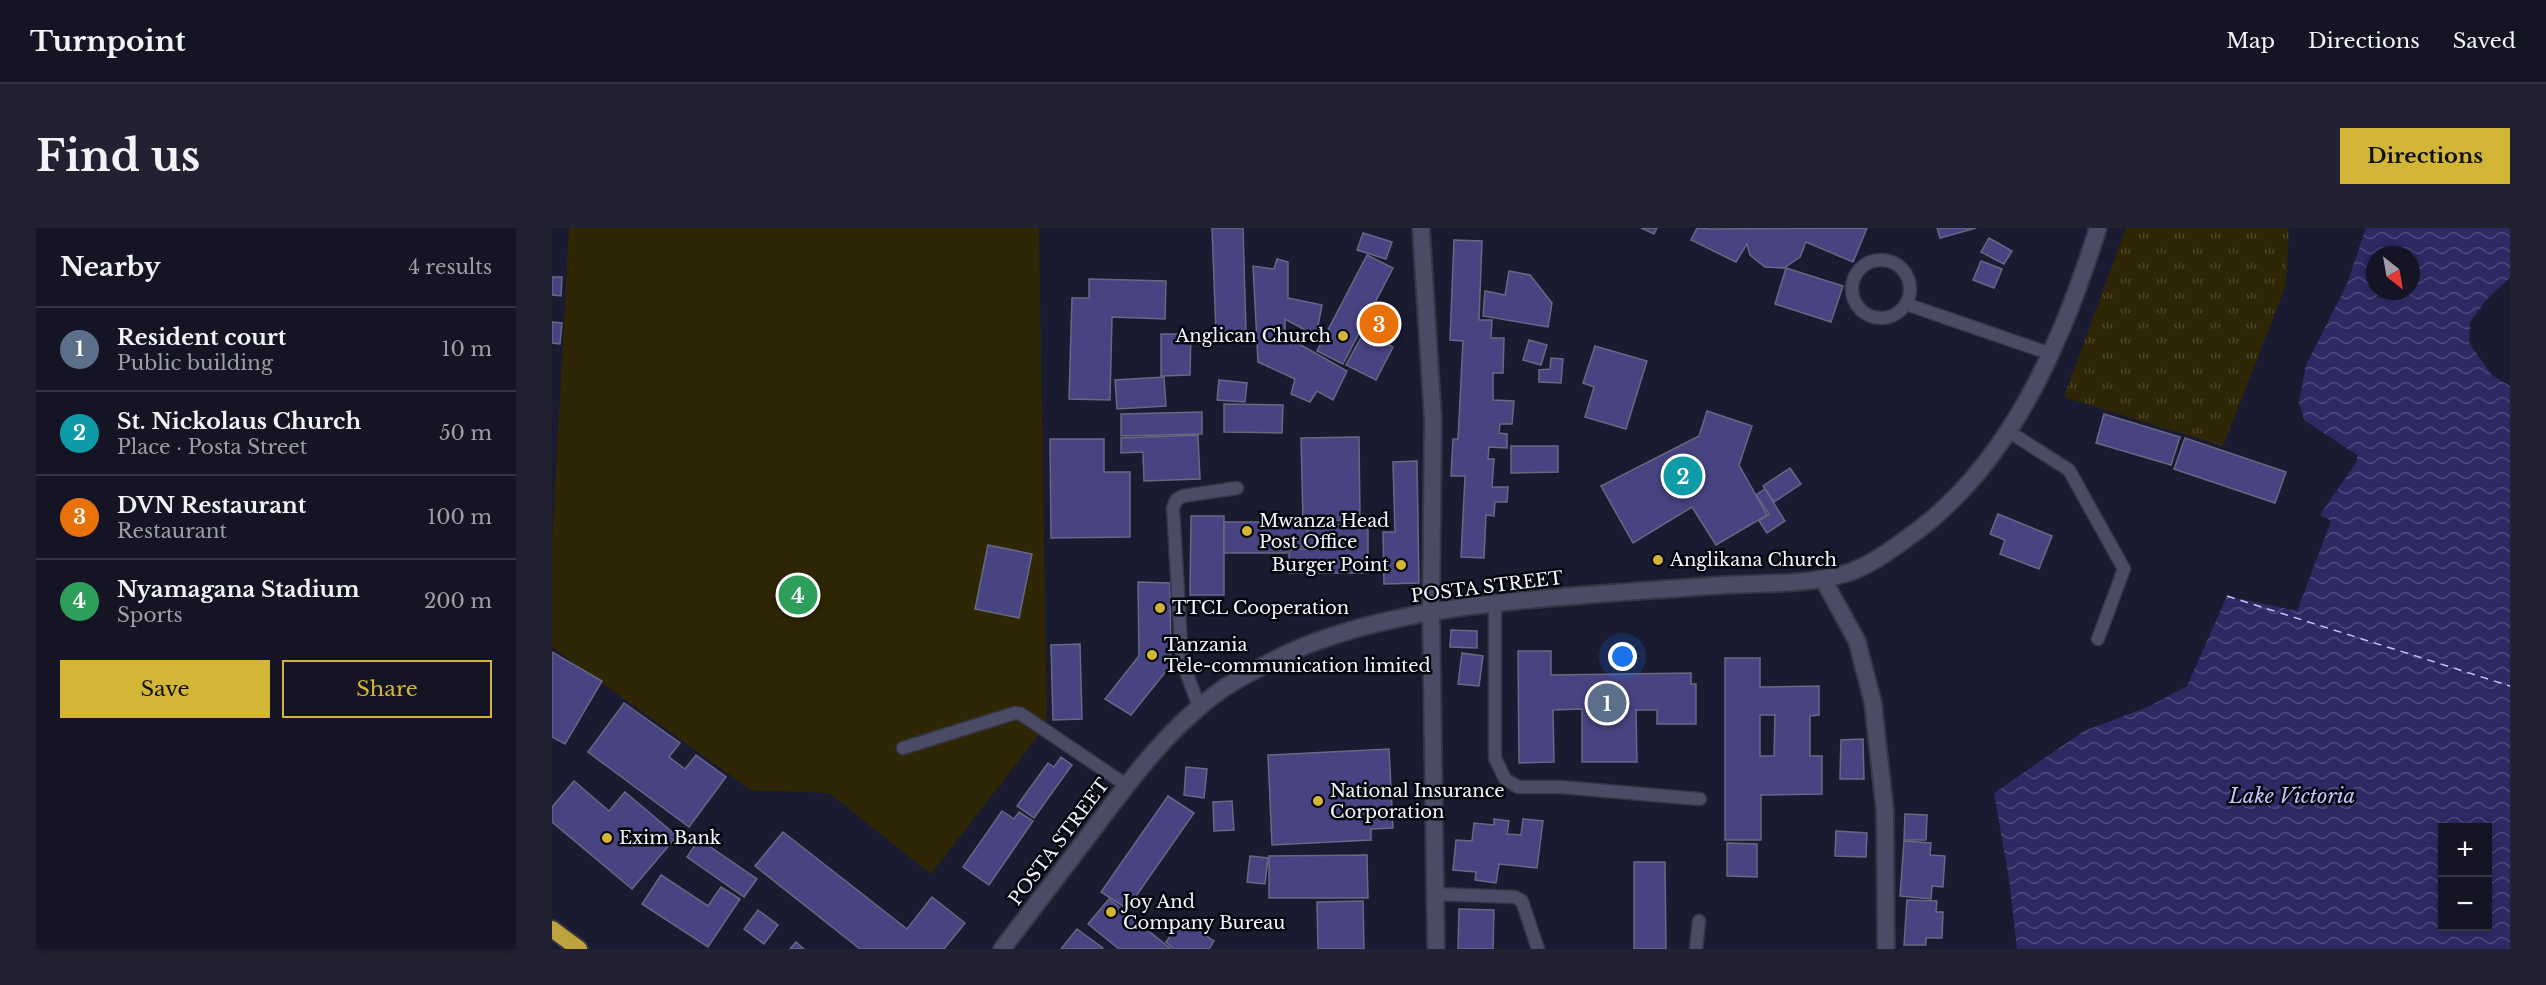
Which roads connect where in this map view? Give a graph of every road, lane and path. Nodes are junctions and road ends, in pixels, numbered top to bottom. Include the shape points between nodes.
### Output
1 (1421, 228) edge
2 (2098, 228) edge
3 (1906, 304) junction
4 (2051, 354) junction
5 (2008, 432) junction
6 (1238, 488) dead end
7 (1823, 579) junction
8 (1495, 603) junction
9 (1431, 611) junction
10 (2098, 639) dead end
11 (1200, 709) junction
12 (903, 748) dead end
13 (1126, 786) junction
14 (1700, 799) dead end
15 (1435, 894) junction
16 (1699, 921) dead end
17 (552, 929) edge
18 (579, 949) edge
19 (1002, 949) edge
20 (1436, 949) edge
21 (1538, 949) edge
22 (1696, 949) edge
23 (1886, 949) edge

1 - 9 main road via 1433,420
2 - 4 main road, POSTA STREET via 2083,278
3 - 3 lane via 1910,296 1908,277 1895,263 1874,260 1857,272 1852,294 1863,312 1882,318 1900,311
3 - 4 lane
4 - 5 main road, POSTA STREET
5 - 7 main road, POSTA STREET via 1983,466 1923,528 1868,565
5 - 10 lane via 2069,470 2124,568
6 - 11 lane via 1183,496 1173,508 1182,661
7 - 8 main road, POSTA STREET
7 - 23 main road via 1857,640 1874,703 1885,811
8 - 9 main road, POSTA STREET
8 - 14 lane via 1495,758 1505,779 1518,787
9 - 11 main road, POSTA STREET via 1326,639 1278,658 1224,688
9 - 15 main road
11 - 13 main road, POSTA STREET via 1175,730
12 - 13 lane via 1021,714
13 - 19 main road, POSTA STREET
15 - 20 main road
15 - 21 lane via 1515,897 1522,901
16 - 22 lane
17 - 18 highway

